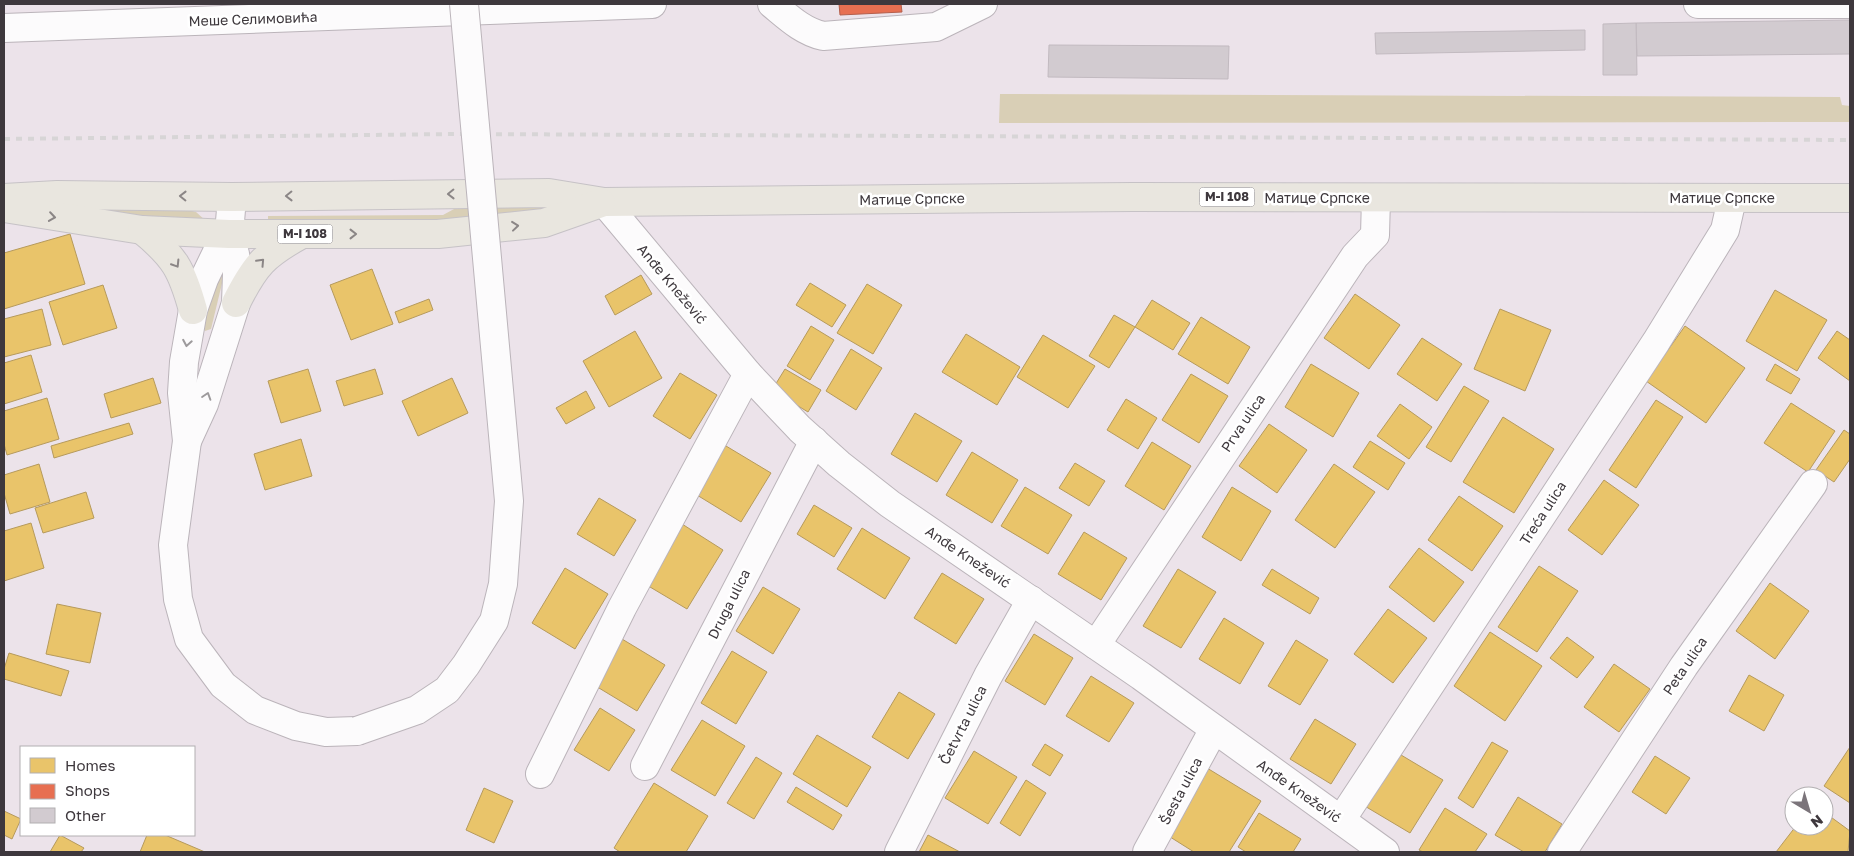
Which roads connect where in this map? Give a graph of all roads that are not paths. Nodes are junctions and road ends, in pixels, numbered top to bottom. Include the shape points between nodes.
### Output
1 (464, 4) edge
2 (652, 4) edge
3 (772, 4) edge
4 (983, 4) edge
5 (1698, 4) edge
6 (1850, 4) edge
7 (61, 15) edge
8 (4, 28) edge
9 (232, 197) junction
10 (4, 198) edge
11 (1376, 198) junction
12 (1850, 198) edge
13 (1732, 199) junction
14 (604, 202) junction
15 (4, 208) edge
16 (142, 230) junction
17 (229, 234) junction
18 (302, 234) junction
19 (236, 303) junction
20 (193, 310) junction
21 (748, 374) junction
22 (187, 440) junction
23 (814, 441) junction
24 (1813, 484) dead end
25 (1031, 600) junction
26 (1096, 645) junction
27 (1214, 729) junction
28 (645, 766) dead end
29 (540, 774) dead end
30 (1341, 820) junction
31 (899, 852) edge
32 (1147, 852) edge
33 (1386, 852) edge
34 (1562, 852) edge

1 - 22 street, bridge via 509,502 502,584 494,621 447,690 417,710 357,731 326,732 296,726 255,710 223,685 189,639 178,600 173,544
2 - 7 street, Меше Селимовића
3 - 4 street via 810,33 823,36 936,27
5 - 6 street
7 - 8 street, Меше Селимовића
9 -> 10 main road, M-I 108 via 57,195
14 -> 9 main road, M-I 108 via 549,193
9 - 17 street
11 - 13 main road, Матице Српске / M-I 108
11 - 14 main road, Матице Српске / M-I 108
11 - 26 street, Prva ulica via 1375,235 1354,256
12 - 13 main road, Матице Српске / M-I 108
13 - 30 street, Treća ulica via 1725,230 1656,342
18 -> 14 main road, M-I 108 via 438,234 544,223
14 - 21 street, Anđe Knežević
15 -> 16 main road, M-I 108
16 - 17 main road, M-I 108
16 -> 20 main road via 172,258 185,278
17 - 18 main road, M-I 108
17 - 19 street via 235,254
17 - 20 street via 204,279
19 -> 18 main road via 251,273 264,258
22 -> 19 street via 204,404
20 -> 22 street via 182,393
21 - 23 street, Anđe Knežević
21 - 29 street via 622,608
23 - 25 street, Anđe Knežević via 890,504
23 - 28 street, Druga ulica
24 - 34 street, Peta ulica via 1684,666
25 - 26 street, Anđe Knežević
25 - 31 street, Četvrta ulica via 988,676
26 - 27 street, Anđe Knežević
27 - 30 street, Anđe Knežević
27 - 32 street, Šesta ulica
30 - 33 street, Anđe Knežević

